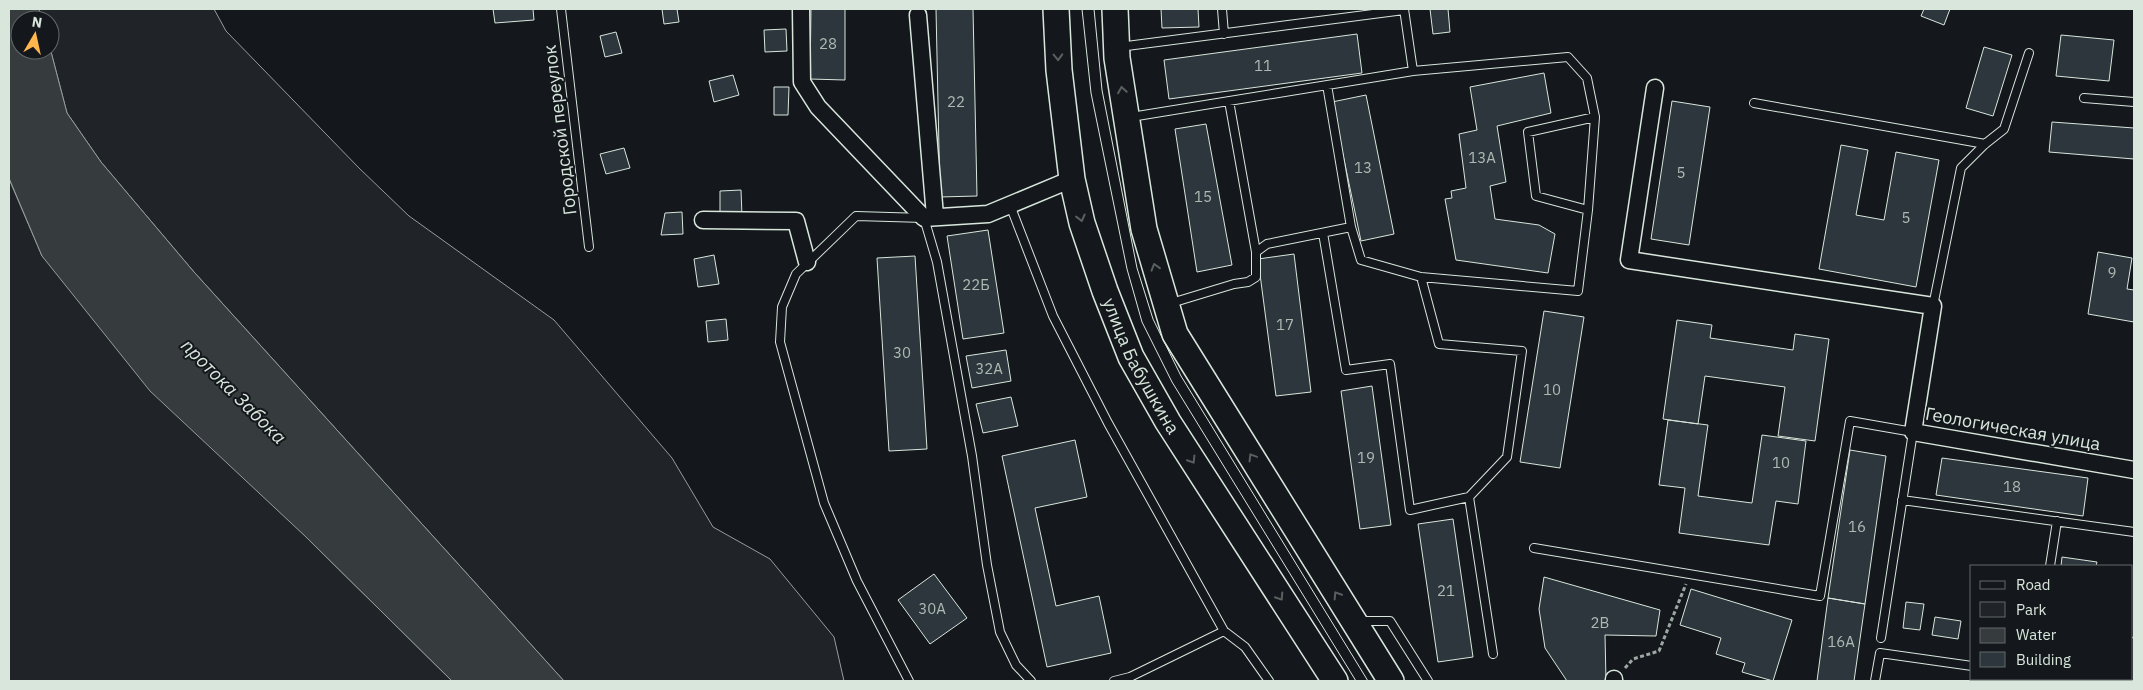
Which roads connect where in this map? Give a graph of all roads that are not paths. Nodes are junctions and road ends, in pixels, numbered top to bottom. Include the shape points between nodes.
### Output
1 (561, 9) edge
2 (801, 9) edge
3 (1056, 9) edge
4 (1114, 9) edge
5 (1222, 9) edge
6 (1404, 9) edge
7 (1375, 12) edge
8 (918, 15) dead end
9 (1224, 34) junction
10 (1116, 47) junction
11 (2029, 54) dead end
12 (1413, 70) junction
13 (1327, 85) junction
14 (1655, 88) dead end
15 (2084, 98) dead end
16 (1229, 101) junction
17 (2134, 102) edge
18 (1754, 103) dead end
19 (1595, 117) junction
20 (1126, 118) junction
21 (1985, 144) junction
22 (1072, 179) junction
23 (1010, 205) junction
24 (1588, 210) junction
25 (929, 217) junction
26 (703, 220) dead end
27 (1351, 227) junction
28 (1323, 232) junction
29 (589, 247) dead end
30 (1256, 252) junction
31 (807, 262) junction
32 (1421, 277) junction
33 (1166, 304) junction
34 (1933, 306) junction
35 (1913, 432) junction
36 (2134, 470) edge
37 (1469, 497) junction
38 (1902, 500) junction
39 (2057, 521) junction
40 (2134, 532) edge
41 (1534, 548) dead end
42 (2050, 565) edge
43 (1353, 621) junction
44 (1224, 631) junction
45 (1881, 638) dead end
46 (1493, 654) dead end
47 (1970, 666) edge
48 (909, 681) edge
49 (1031, 681) edge
50 (1114, 681) edge
51 (1269, 681) edge
52 (1334, 681) edge
53 (1391, 681) edge
54 (1428, 681) edge
55 (1875, 681) edge

1 - 29 lane, Городской переулок
2 - 25 street via 802,82 818,107
3 -> 22 main road, улица Бабушкина via 1059,70
4 - 10 main road
5 - 9 lane
6 - 7 lane
6 - 12 lane
7 - 9 lane
8 - 25 street
9 - 10 lane
20 -> 10 main road
11 - 21 lane via 2004,129
12 - 13 lane
12 - 19 lane via 1568,57 1586,78
13 - 16 lane
13 - 27 lane
14 - 34 street via 1628,260
15 - 17 lane
16 - 20 lane
16 - 30 lane
18 - 21 lane
19 - 24 lane
19 - 24 lane via 1528,132 1536,196
33 -> 20 main road via 1144,229
21 - 34 lane via 1961,168
22 - 23 street
22 -> 52 main road, улица Бабушкина via 1082,223 1131,357 1168,422
23 - 25 street via 988,214
23 - 44 lane via 1053,316 1108,423
24 - 32 lane via 1578,291
25 - 31 lane via 856,216
25 - 49 lane via 972,456 986,565 1000,632 1016,665
26 - 31 street via 796,220
27 - 28 lane
27 - 32 lane via 1361,260
28 - 30 lane via 1267,244
28 - 37 lane via 1346,370 1390,364 1410,510
30 - 33 lane via 1256,277 1248,282
31 - 48 lane via 796,274 782,307 780,342 824,503 857,581
32 - 37 lane via 1438,344 1522,351 1508,457
43 -> 33 main road via 1175,334
34 - 35 street
35 - 36 street, Геологическая улица
35 - 38 lane, Геологическая улица
35 - 41 lane via 1850,421 1820,596
37 - 46 lane
38 - 39 lane
38 - 45 lane, Геологическая улица
39 - 40 lane
39 - 42 lane
43 - 53 main road
43 - 54 lane via 1390,621
44 - 50 lane via 1130,677
44 - 51 lane via 1245,647
47 - 55 lane via 1880,653

